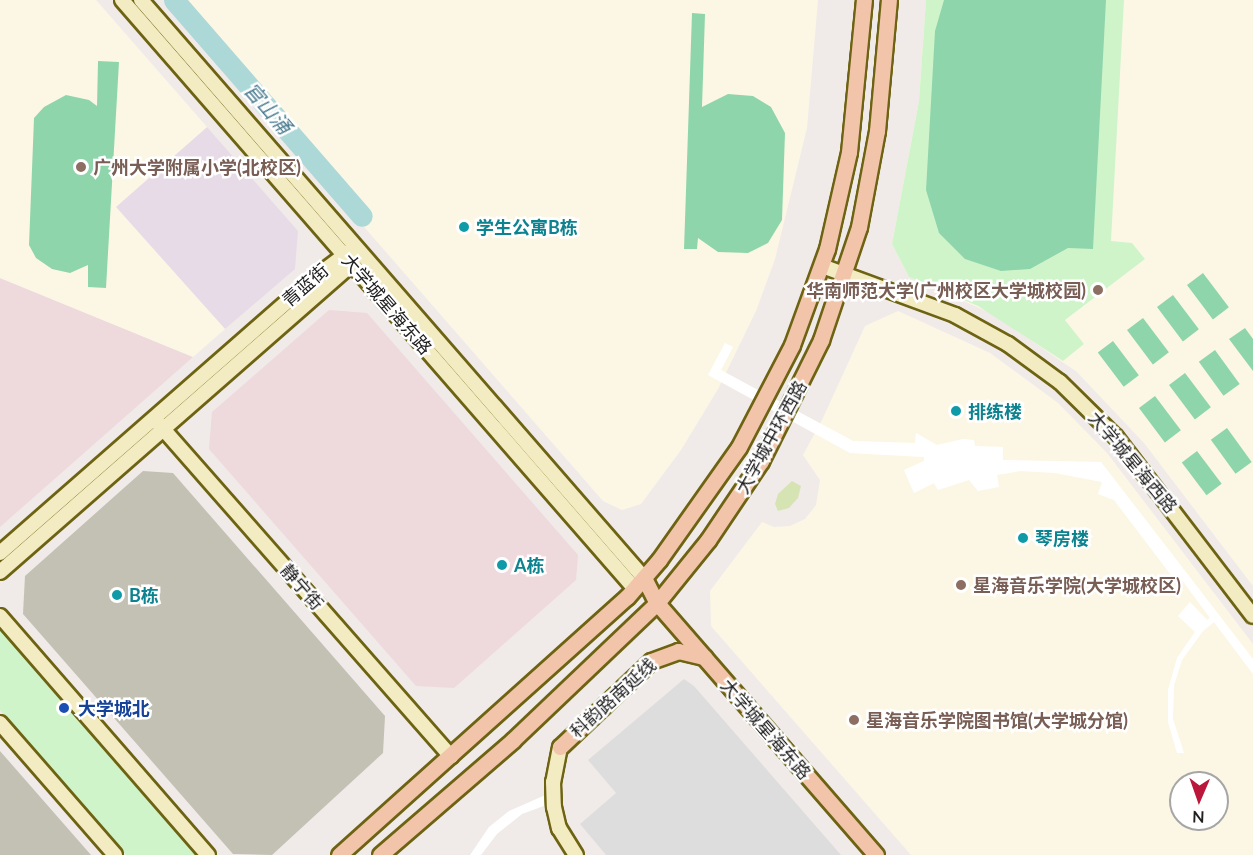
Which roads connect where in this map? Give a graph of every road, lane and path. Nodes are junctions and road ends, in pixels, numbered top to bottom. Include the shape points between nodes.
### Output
1 (122, 0) edge
2 (141, 0) edge
3 (864, 0) edge
4 (889, 0) edge
5 (843, 185) junction
6 (867, 189) junction
7 (358, 249) junction
8 (347, 259) junction
9 (822, 266) junction
10 (845, 274) junction
11 (153, 417) junction
12 (162, 428) junction
13 (0, 553) edge
14 (0, 572) edge
15 (640, 583) junction
16 (657, 603) junction
17 (0, 616) edge
18 (1253, 616) edge
19 (704, 657) junction
20 (0, 723) edge
21 (560, 747) joint
22 (450, 757) junction
23 (116, 855) edge
24 (208, 855) edge
25 (339, 855) edge
26 (380, 855) edge
27 (576, 855) edge
28 (876, 855) edge

1 - 8 street, 大学城星海东路
2 - 7 street, 大学城星海东路
3 - 5 main road, 大学城中环西路 via 857,91
4 - 6 main road, 大学城中环西路 via 882,94
5 - 6 main road
5 - 9 main road, 大学城中环西路
6 - 10 main road, 大学城中环西路
7 - 8 street, 青蓝街
7 - 15 street, 大学城星海东路
8 - 11 street, 青蓝街
8 - 12 street, 青蓝街
8 - 15 street, 大学城星海东路
9 - 10 street, 大学城星海西路
9 - 15 main road, 大学城中环西路 via 792,345 755,420 714,485
10 - 16 main road, 大学城中环西路 via 814,355 762,460 708,540
10 - 18 street, 大学城星海西路 via 972,324 1060,382 1122,443
11 - 12 street, 静宁街
11 - 13 street, 青蓝街
12 - 14 street, 青蓝街
12 - 22 street, 静宁街
15 - 16 main road, 大学城星海东路
15 - 22 main road, 大学城中环西路
16 - 19 main road, 大学城星海东路
16 - 26 main road, 大学城中环西路
17 - 24 street
19 - 21 main road, 科韵路南延线 via 678,651 651,661
19 - 28 main road, 大学城星海东路
20 - 23 street
21 - 27 street via 553,782 554,807 559,828
22 - 25 main road, 大学城中环西路

